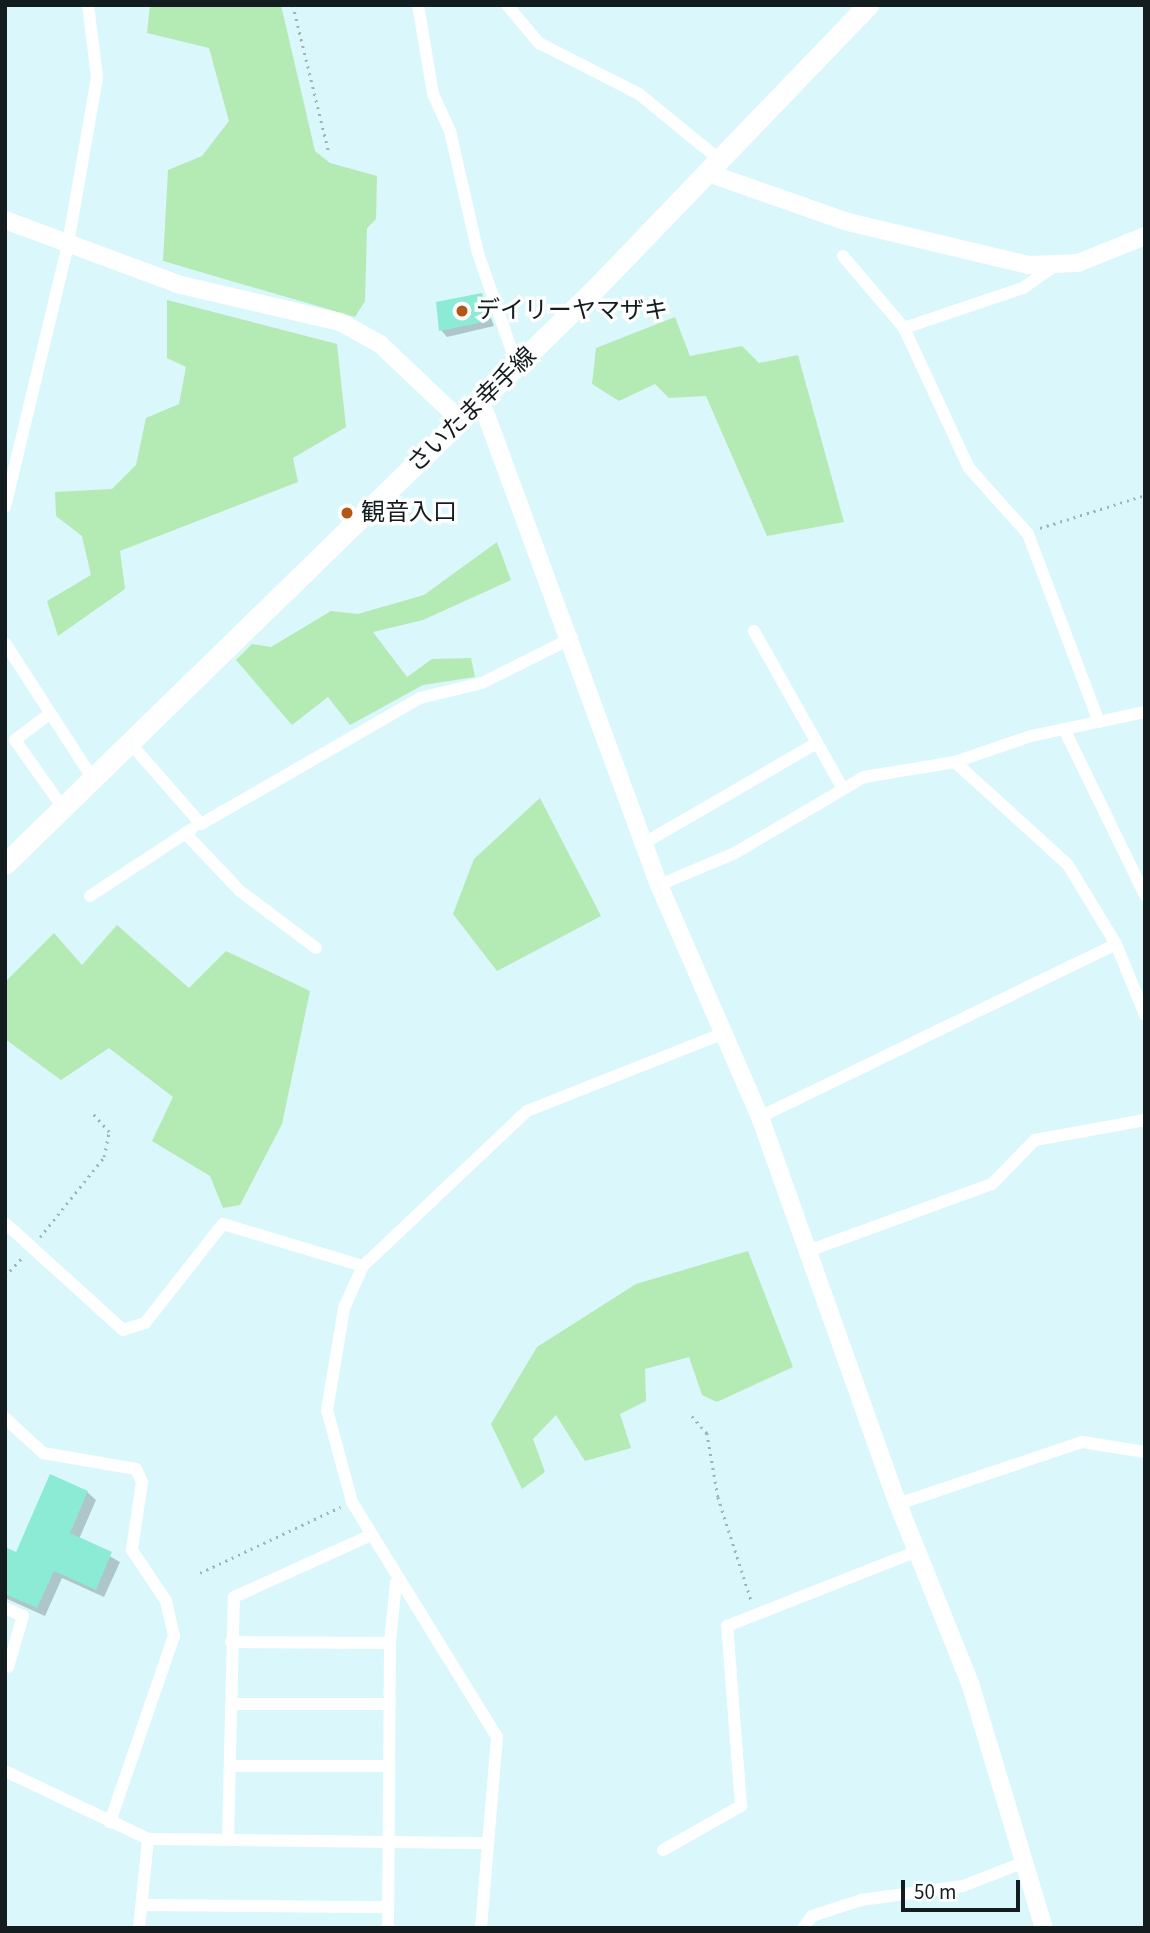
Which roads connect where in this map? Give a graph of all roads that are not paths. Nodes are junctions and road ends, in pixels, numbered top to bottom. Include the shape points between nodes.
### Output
1 (88, 5) edge
2 (418, 5) edge
3 (507, 5) edge
4 (868, 5) edge
5 (714, 166) junction
6 (5, 220) edge
7 (1145, 236) edge
8 (68, 244) junction
9 (843, 256) dead end
10 (1053, 267) junction
11 (904, 328) junction
12 (517, 366) junction
13 (481, 401) junction
14 (461, 421) junction
15 (5, 506) edge
16 (754, 631) dead end
17 (572, 638) junction
18 (5, 643) edge
19 (1145, 712) edge
20 (48, 715) junction
21 (1100, 722) junction
22 (1064, 729) junction
23 (130, 743) junction
24 (815, 744) junction
25 (955, 762) junction
26 (93, 779) junction
27 (842, 788) junction
28 (63, 808) junction
29 (201, 824) junction
30 (185, 833) junction
31 (646, 842) junction
32 (5, 864) edge
33 (659, 885) junction
34 (1145, 895) edge
35 (90, 896) dead end
36 (1116, 944) junction
37 (316, 948) dead end
38 (1145, 1015) edge
39 (721, 1034) junction
40 (760, 1117) junction
41 (1145, 1120) edge
42 (5, 1223) edge
43 (808, 1251) junction
44 (363, 1266) junction
45 (5, 1418) edge
46 (1145, 1452) edge
47 (898, 1504) junction
48 (371, 1535) junction
49 (917, 1551) junction
50 (396, 1582) junction
51 (5, 1608) edge
52 (231, 1642) junction
53 (390, 1643) junction
54 (10, 1645) edge
55 (8, 1667) dead end
56 (231, 1704) junction
57 (390, 1704) junction
58 (230, 1766) junction
59 (389, 1766) junction
60 (5, 1770) edge
61 (110, 1822) junction
62 (228, 1838) junction
63 (148, 1839) junction
64 (389, 1841) junction
65 (487, 1843) junction
66 (663, 1850) dead end
67 (1025, 1862) junction
68 (142, 1905) junction
69 (388, 1907) junction
70 (139, 1928) edge
71 (388, 1928) edge
72 (481, 1928) edge
73 (803, 1928) edge
74 (1044, 1928) edge

1 - 8 street via 97,77
2 - 12 street via 433,94 450,131 478,253
3 - 5 street via 539,43 639,94
4 - 5 main road, さいたま幸手線
5 - 10 street via 765,197 921,242
5 - 12 main road, さいたま幸手線
6 - 8 street
7 - 10 street
8 - 14 street via 181,285 340,322 380,344
8 - 15 street
9 - 11 street
10 - 11 street via 1023,288
11 - 21 street via 969,468 1028,534
12 - 13 main road, さいたま幸手線
13 - 14 main road, さいたま幸手線
13 - 17 street
14 - 23 main road, さいたま幸手線
16 - 24 street
17 - 29 street via 482,683 420,698
17 - 31 street
18 - 20 street
19 - 21 street
20 - 26 street
20 - 28 street via 15,740
21 - 22 street
22 - 25 street
22 - 34 street
23 - 26 main road, さいたま幸手線
23 - 29 street
24 - 27 street
24 - 31 street
25 - 27 street via 864,777
25 - 36 street via 1068,865
26 - 28 main road, さいたま幸手線
27 - 33 street via 770,834
28 - 32 main road, さいたま幸手線
29 - 30 street
30 - 35 street
30 - 37 street via 240,891
31 - 33 street
33 - 39 street
36 - 38 street
36 - 40 street
39 - 40 street
39 - 44 street via 527,1111
40 - 43 street
41 - 43 street via 1035,1140 992,1184
42 - 44 street via 123,1330 145,1323 223,1223
43 - 47 street
44 - 48 street via 344,1308 327,1410 352,1502
45 - 61 street via 43,1453 135,1469 142,1482 132,1550 171,1613 173,1648
46 - 47 street via 1082,1442
47 - 49 street
48 - 50 street
48 - 52 street via 245,1587 234,1597
49 - 66 street via 727,1626 741,1806
49 - 67 street via 970,1683
50 - 53 street
50 - 65 street via 497,1737
51 - 54 street via 23,1616
52 - 53 street
52 - 56 street
53 - 57 street
54 - 55 street
56 - 57 street
56 - 58 street
57 - 59 street
58 - 59 street
58 - 62 street
59 - 64 street
60 - 61 street
61 - 63 street
62 - 63 street
62 - 64 street
63 - 68 street
64 - 65 street
64 - 69 street
65 - 72 street
67 - 73 street via 963,1886 861,1900 812,1916
67 - 74 street
68 - 69 street
68 - 70 street
69 - 71 street

